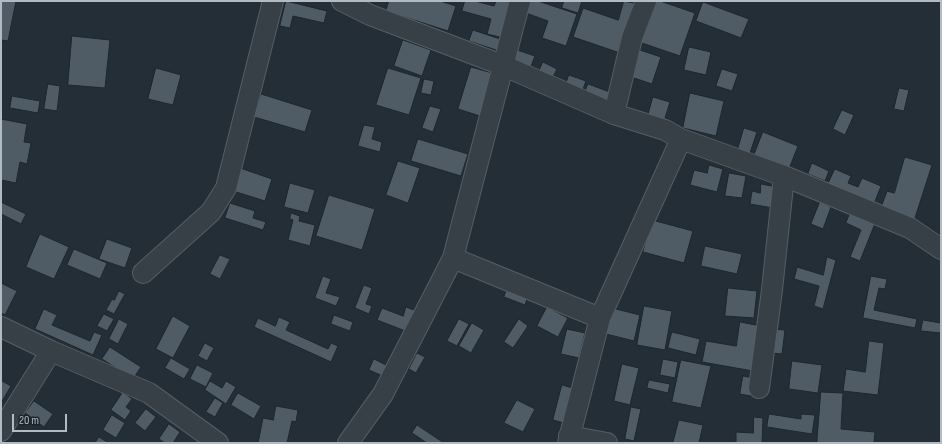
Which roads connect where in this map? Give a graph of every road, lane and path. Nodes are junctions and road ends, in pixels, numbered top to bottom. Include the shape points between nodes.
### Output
1 (273, 1) edge
2 (342, 1) edge
3 (520, 1) edge
4 (646, 1) edge
5 (372, 8) edge
6 (502, 65) junction
7 (614, 114) junction
8 (681, 139) junction
9 (784, 176) junction
10 (941, 249) edge
11 (453, 258) junction
12 (143, 273) dead end
13 (600, 318) junction
14 (1, 327) edge
15 (51, 351) junction
16 (759, 388) dead end
17 (1, 431) edge
18 (568, 440) edge
19 (218, 443) edge
20 (348, 443) edge
21 (607, 443) edge

1 - 12 street via 226,188 211,212
2 - 5 street
3 - 6 street
4 - 7 street via 632,38
5 - 6 street
6 - 7 street
6 - 11 street
7 - 8 street via 665,130
8 - 9 street
8 - 13 street
9 - 10 street via 910,228
9 - 16 street
11 - 13 street
11 - 20 street via 383,394
13 - 18 street
14 - 15 street
15 - 17 street
15 - 19 street via 148,392
18 - 21 street

